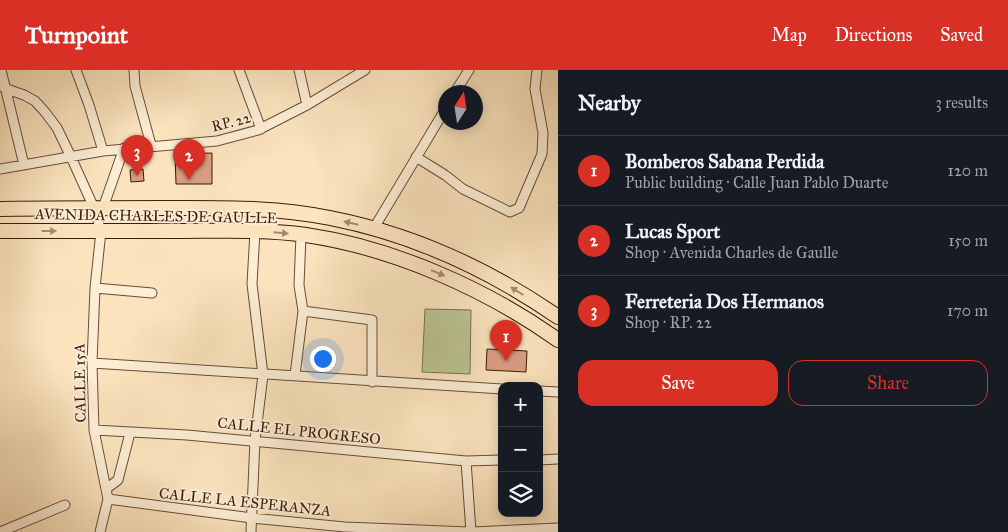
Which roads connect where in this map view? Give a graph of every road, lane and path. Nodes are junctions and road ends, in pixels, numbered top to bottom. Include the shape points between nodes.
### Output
1 (1, 70) edge
2 (76, 70) edge
3 (134, 70) edge
4 (239, 70) edge
5 (299, 70) edge
6 (366, 70) edge
7 (468, 70) edge
8 (537, 70) edge
9 (459, 85) edge
10 (4, 88) junction
11 (307, 105) junction
12 (438, 121) edge
13 (261, 129) junction
14 (150, 146) junction
15 (124, 148) junction
16 (103, 150) junction
17 (72, 157) junction
18 (416, 157) junction
19 (24, 165) junction
20 (0, 169) edge
21 (98, 208) junction
22 (0, 209) edge
23 (374, 228) junction
24 (0, 231) edge
25 (100, 231) junction
26 (254, 231) junction
27 (301, 235) junction
28 (95, 288) junction
29 (152, 293) dead end
30 (303, 311) junction
31 (558, 317) edge
32 (558, 340) edge
33 (92, 363) junction
34 (262, 375) junction
35 (295, 376) junction
36 (372, 382) junction
37 (498, 389) edge
38 (543, 391) edge
39 (558, 392) edge
40 (94, 430) junction
41 (130, 433) junction
42 (255, 440) junction
43 (558, 459) edge
44 (498, 460) edge
45 (543, 460) edge
46 (466, 461) junction
47 (106, 489) junction
48 (108, 499) junction
49 (65, 505) dead end
50 (252, 518) junction
51 (558, 528) edge
52 (345, 529) edge
53 (0, 532) edge
54 (100, 532) edge
55 (251, 532) edge
56 (471, 532) edge

1 - 10 street
2 - 16 street
3 - 14 street
4 - 13 street
5 - 11 street
6 - 11 street, RP. 22
7 - 9 street
8 - 18 street via 535,89 542,154 519,208 510,212 471,193
10 - 17 street, CALLE 15A via 35,101 57,128
10 - 19 street
11 - 13 street, RP. 22
12 - 18 street
13 - 14 street, RP. 22 via 217,141
14 - 15 street, RP. 22
15 - 16 street, RP. 22
15 - 21 street
16 - 17 street, RP. 22
17 - 19 street, RP. 22
17 - 21 street, CALLE 15A
18 - 23 street
19 - 20 street, RP. 22
21 - 22 main road, AVENIDA CHARLES DE GAULLE
23 -> 21 main road, AVENIDA CHARLES DE GAULLE via 329,218 243,208
21 - 25 street, CALLE 15A
31 -> 23 main road, AVENIDA CHARLES DE GAULLE via 468,264
24 -> 25 main road, AVENIDA CHARLES DE GAULLE
25 - 26 main road, AVENIDA CHARLES DE GAULLE
25 - 28 street, CALLE 15A
26 -> 27 main road, AVENIDA CHARLES DE GAULLE
26 - 34 street via 252,284
27 - 30 street via 299,285
27 -> 32 main road, AVENIDA CHARLES DE GAULLE via 392,256 438,273 532,322
28 - 29 street
28 - 33 street, CALLE 15A
30 - 35 street
30 - 36 street via 372,320
33 - 34 street
33 - 40 street, CALLE 15A
34 - 35 street
34 - 42 street
35 - 36 street
36 - 37 street
38 - 39 street
40 - 41 street, CALLE EL PROGRESO
40 - 47 street, CALLE 15A
41 - 42 street, CALLE EL PROGRESO
41 - 47 street via 118,480
42 - 46 street, CALLE EL PROGRESO
42 - 50 street
43 - 45 street
44 - 46 street, CALLE EL PROGRESO
46 - 56 street
47 - 48 street, CALLE 15A
48 - 50 street, CALLE LA ESPERANZA
48 - 54 street, CALLE 15A
49 - 53 street
50 - 52 street, CALLE LA ESPERANZA
50 - 55 street
51 - 56 street, CALLE LA ESPERANZA
52 - 56 street, CALLE LA ESPERANZA

